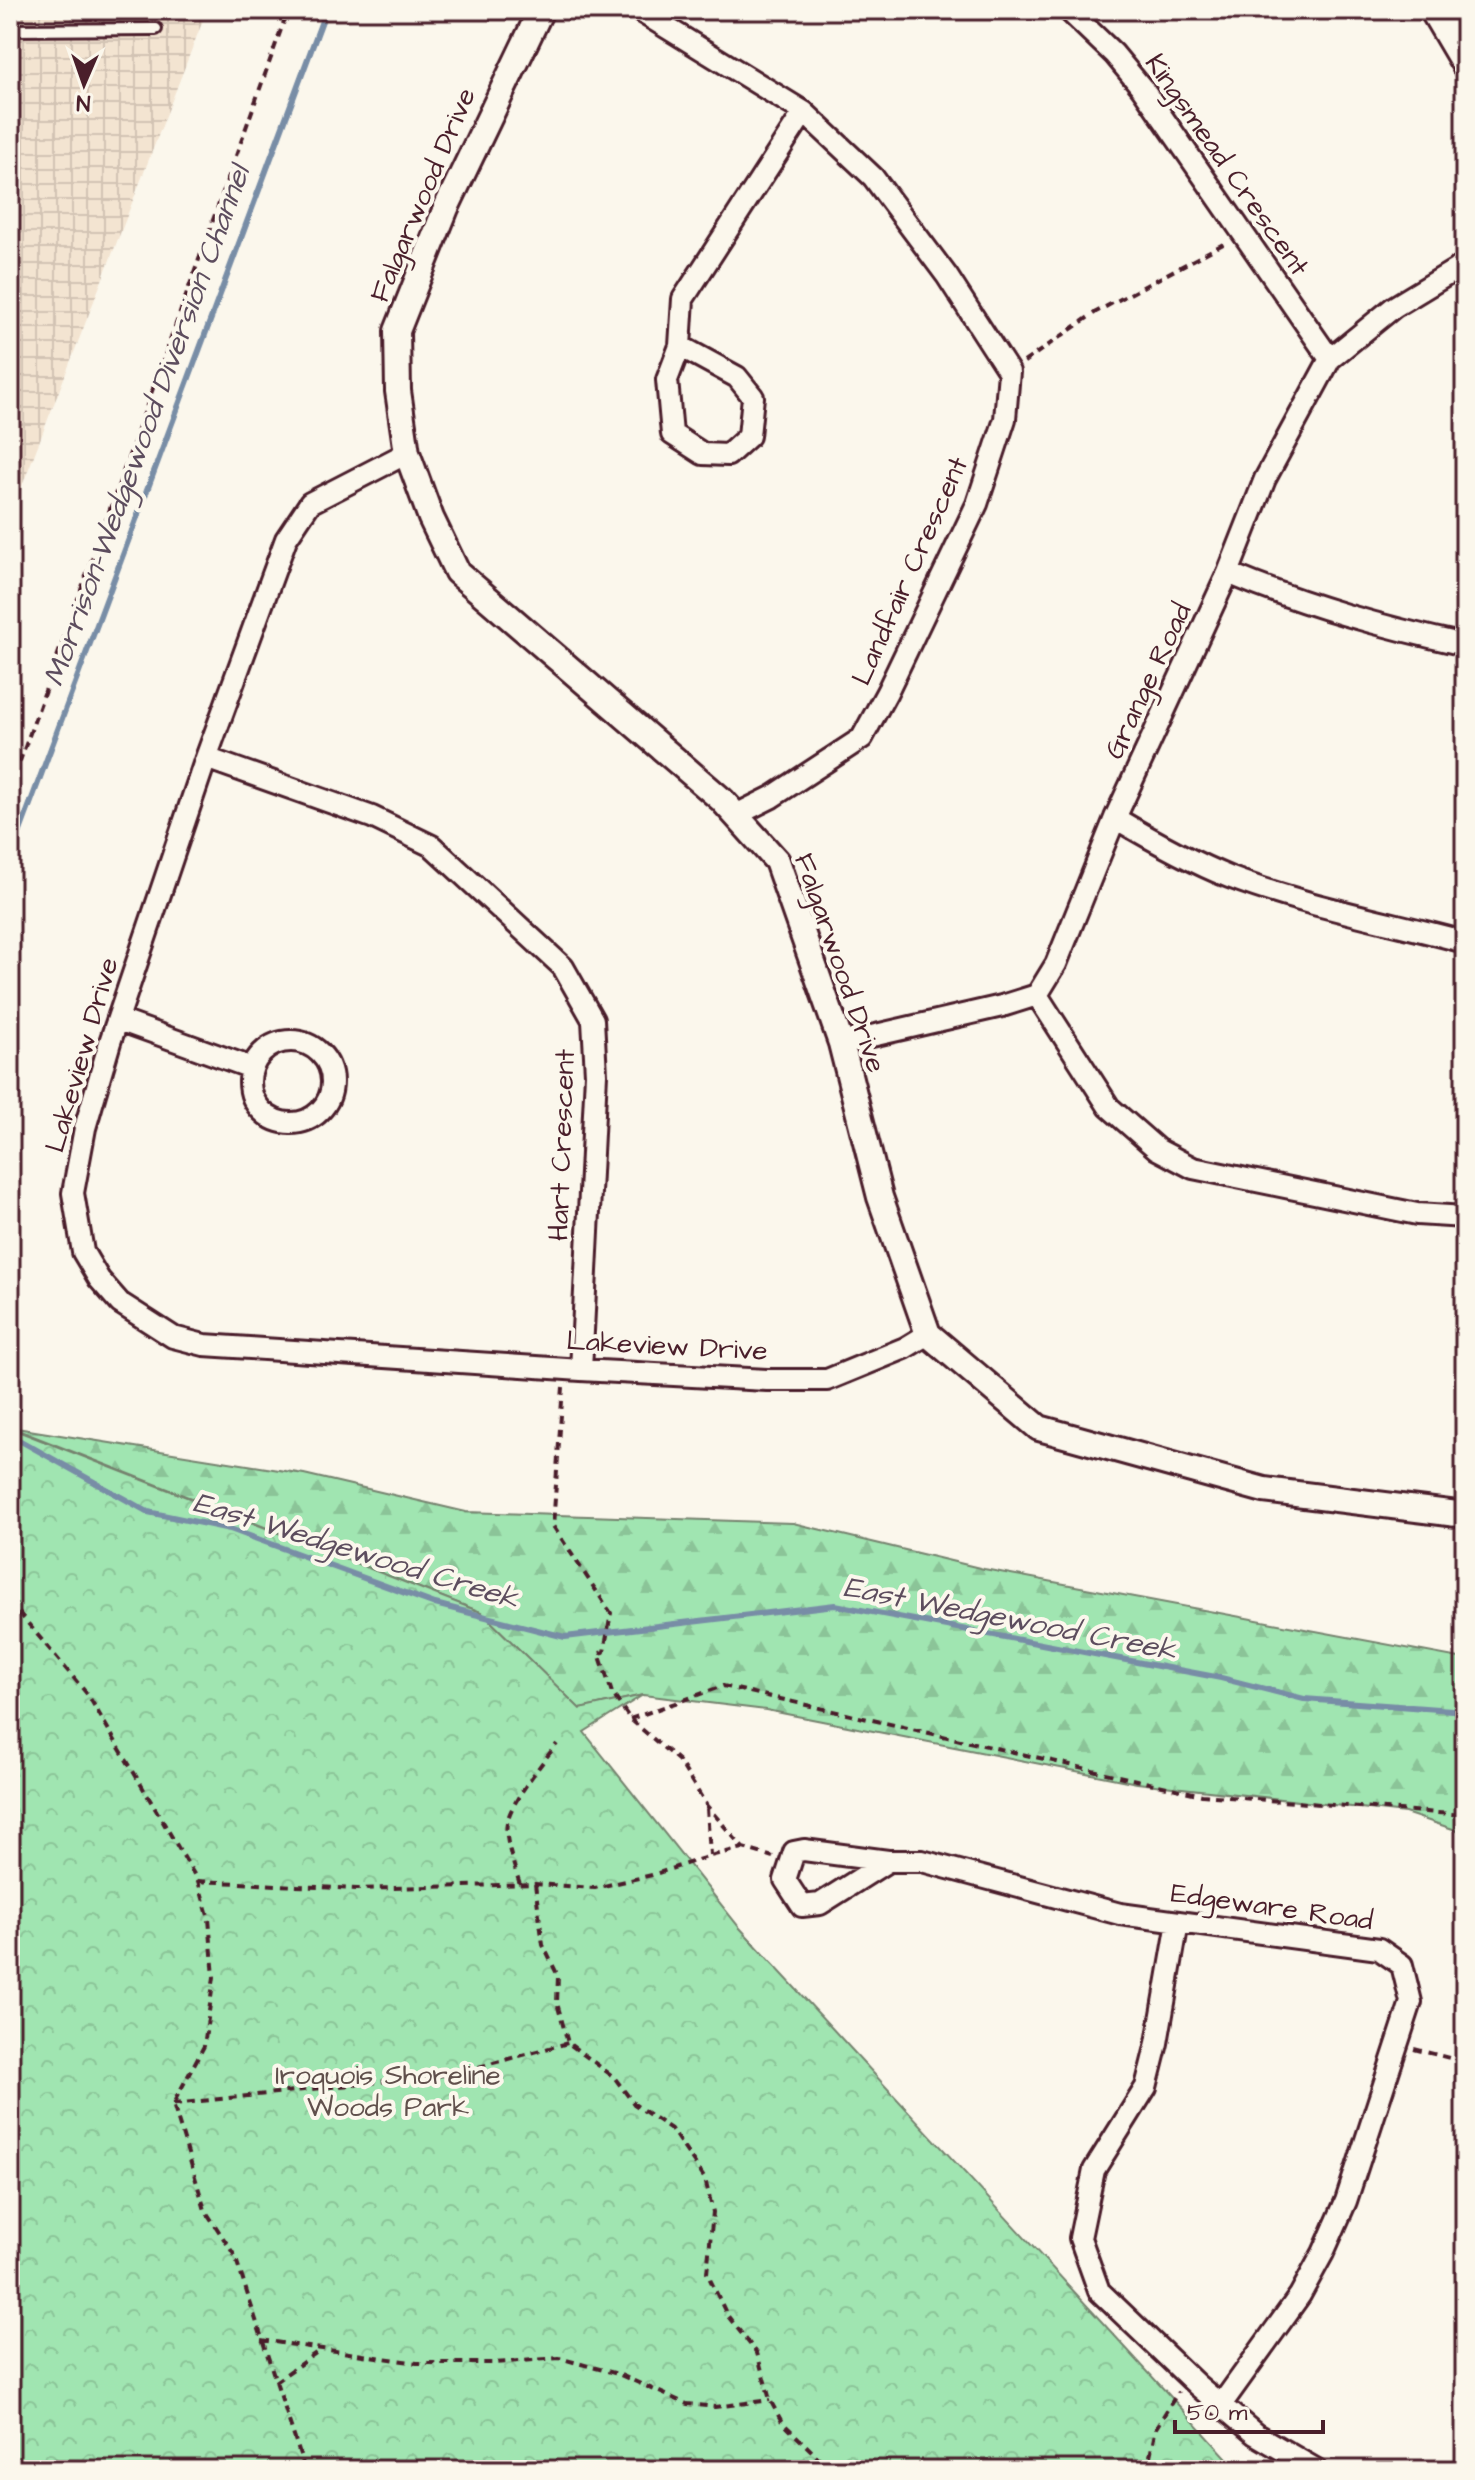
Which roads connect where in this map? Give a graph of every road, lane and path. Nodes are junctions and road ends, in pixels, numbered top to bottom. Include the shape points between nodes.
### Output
1 (288, 10) edge
2 (541, 10) edge
3 (638, 10) edge
4 (1068, 10) edge
5 (1432, 10) edge
6 (156, 29) dead end
7 (10, 30) edge
8 (1465, 66) edge
9 (804, 112) junction
10 (1242, 234) junction
11 (1465, 264) edge
12 (680, 346) junction
13 (1330, 359) junction
14 (1009, 372) junction
15 (407, 453) junction
16 (1228, 573) junction
17 (1465, 645) edge
18 (206, 758) junction
19 (10, 789) edge
20 (736, 815) junction
21 (1115, 818) junction
22 (1465, 942) edge
23 (1037, 995) junction
24 (119, 1020) junction
25 (841, 1043) junction
26 (252, 1068) junction
27 (1465, 1217) edge
28 (928, 1334) junction
29 (581, 1370) junction
30 (1465, 1515) edge
31 (10, 1602) edge
32 (630, 1719) junction
33 (557, 1744) dead end
34 (707, 1806) junction
35 (1465, 1815) edge
36 (743, 1848) junction
37 (710, 1856) junction
38 (888, 1861) junction
39 (791, 1863) junction
40 (198, 1881) junction
41 (520, 1884) junction
42 (535, 1884) junction
43 (1178, 1922) junction
44 (568, 2043) junction
45 (1396, 2044) junction
46 (1465, 2062) edge
47 (173, 2104) junction
48 (261, 2340) junction
49 (322, 2349) junction
50 (1187, 2376) junction
51 (275, 2383) junction
52 (770, 2400) junction
53 (1221, 2405) junction
54 (305, 2470) edge
55 (831, 2470) edge
56 (1147, 2470) edge
57 (1317, 2470) edge

1 - 19 path
2 - 15 street, Falgarwood Drive via 446,208 397,331
3 - 9 street
4 - 10 street, Kingsmead Crescent via 1142,88
5 - 8 street
6 - 7 lane
9 - 12 street via 683,299
9 - 14 street via 873,177 947,276
10 - 13 street, Kingsmead Crescent
10 - 14 path via 1096,312
11 - 13 street, Grange Road via 1394,307
12 - 12 street via 667,380 672,434 703,454 728,455 749,436 753,397 737,377
13 - 16 street, Grange Road via 1265,479
14 - 20 street, Landfair Crescent via 1005,419 977,504 862,738
15 - 18 street, Lakeview Drive via 310,503 286,539
15 - 20 street, Falgarwood Drive via 457,572
16 - 17 street via 1285,597
16 - 21 street, Grange Road
18 - 24 street, Lakeview Drive
18 - 29 street, Hart Crescent via 372,817 432,846 563,967 593,1020 596,1074
20 - 25 street, Falgarwood Drive via 777,861
21 - 22 street via 1229,877
21 - 23 street, Grange Road via 1056,964
23 - 25 street
23 - 27 street via 1109,1107 1157,1149 1181,1162 1402,1211
24 - 26 street
24 - 29 street, Lakeview Drive via 85,1128 73,1193 83,1252 120,1303 173,1337 204,1345
25 - 28 street, Falgarwood Drive via 880,1197
26 - 26 street via 252,1095 258,1107 281,1122 309,1119 327,1100 331,1074 318,1052 307,1045 294,1041 269,1048
28 - 29 street, Lakeview Drive via 827,1380
28 - 30 street via 1039,1428 1264,1490
29 - 32 path via 563,1384 553,1526 611,1613 604,1652 599,1653 612,1693
31 - 40 path via 88,1695
32 - 34 path via 679,1761
32 - 35 path via 723,1686 1202,1795
33 - 41 path via 531,1777 507,1823
34 - 36 path
34 - 37 path
36 - 37 path
36 - 39 path
37 - 42 path via 595,1888
38 - 39 street, Edgeware Road via 804,1850 794,1852
38 - 39 street via 820,1904 802,1906 785,1880
38 - 43 street, Edgeware Road via 922,1861 1120,1914
40 - 41 path via 357,1889
40 - 47 path via 209,1919 214,1977 204,2046
41 - 42 path
42 - 44 path via 543,1945 558,1976 557,2003
43 - 45 street, Edgeware Road via 1379,1949 1402,1965 1411,2002
43 - 50 street via 1146,2087 1094,2170 1080,2238 1099,2291
44 - 47 path via 452,2074
44 - 52 path via 614,2077 634,2104 671,2129 705,2179 713,2212 707,2273 727,2315 757,2353
45 - 46 path
45 - 53 street, Edgeware Road via 1346,2201 1323,2253 1300,2295
47 - 48 path via 205,2210 235,2256
48 - 49 path
48 - 51 path
49 - 51 path
49 - 52 path via 417,2363 559,2358 618,2374 687,2404 715,2407
50 - 53 street
50 - 56 path via 1156,2428
51 - 54 path
52 - 55 path via 782,2422
53 - 57 street via 1255,2434

